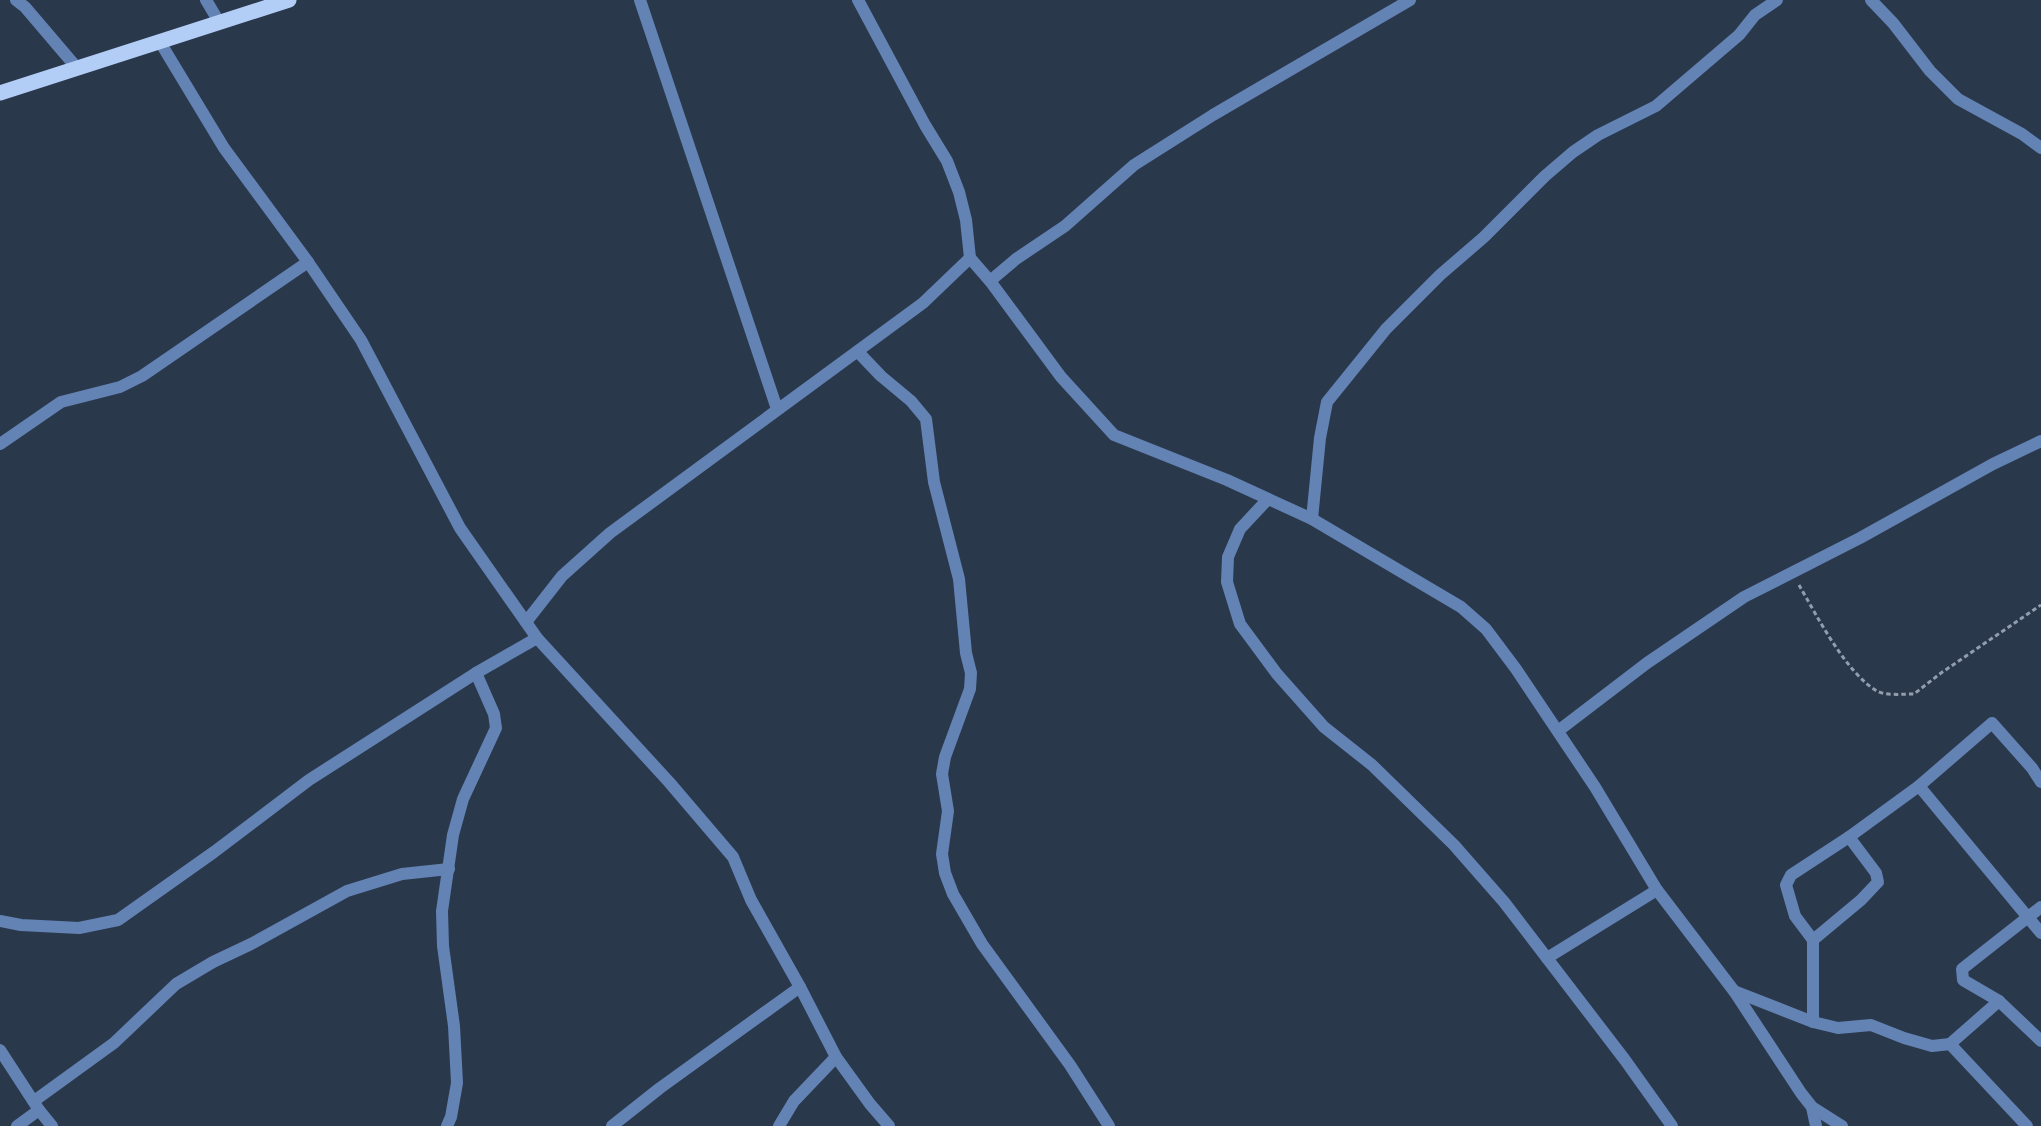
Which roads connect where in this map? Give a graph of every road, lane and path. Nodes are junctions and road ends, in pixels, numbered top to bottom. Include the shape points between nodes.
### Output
1 (16, 0) edge
2 (206, 0) edge
3 (289, 0) edge
4 (640, 0) edge
5 (858, 0) edge
6 (1410, 0) edge
7 (1777, 0) edge
8 (1870, 0) edge
9 (219, 22) junction
10 (160, 42) junction
11 (77, 68) junction
12 (0, 93) edge
13 (2041, 148) edge
14 (970, 258) junction
15 (308, 262) junction
16 (990, 281) junction
17 (858, 352) junction
18 (777, 409) junction
19 (2041, 441) edge
20 (0, 444) edge
21 (1268, 499) junction
22 (1312, 519) junction
23 (1792, 572) junction
24 (2041, 605) edge
25 (526, 622) junction
26 (537, 638) junction
27 (476, 673) junction
28 (1558, 731) junction
29 (2041, 782) edge
30 (1919, 786) junction
31 (1849, 837) junction
32 (449, 868) junction
33 (1657, 890) junction
34 (2041, 907) edge
35 (2028, 917) junction
36 (0, 921) edge
37 (2041, 933) edge
38 (1813, 940) junction
39 (1547, 958) junction
40 (800, 987) junction
41 (1734, 991) junction
42 (1999, 1001) junction
43 (1813, 1022) junction
44 (2041, 1041) edge
45 (1950, 1044) junction
46 (0, 1050) edge
47 (836, 1057) junction
48 (37, 1105) junction
49 (1812, 1107) junction
50 (17, 1126) edge
51 (52, 1126) edge
52 (447, 1126) edge
53 (612, 1126) edge
54 (779, 1126) edge
55 (889, 1126) edge
56 (1109, 1126) edge
57 (1672, 1126) edge
58 (1816, 1126) edge
59 (1842, 1126) edge
60 (2027, 1126) edge

1 - 11 street
2 - 9 street
3 - 9 main road
4 - 18 street
5 - 14 street via 947,161 966,220
6 - 16 street via 1134,165 1065,225
7 - 22 street via 1755,15 1739,35 1656,106 1598,135 1545,176 1386,329 1327,402
8 - 13 street via 1958,99
9 - 10 main road
10 - 11 main road
10 - 15 street via 224,148
11 - 12 main road
14 - 16 street
14 - 17 street via 923,303
15 - 20 street via 142,376 120,387 61,402
15 - 25 street via 361,340 460,528
16 - 21 street via 1060,377 1114,435
17 - 18 street
17 - 56 street via 926,419 934,482 959,579 971,674 970,689 942,774 948,811 942,854 945,873 982,944
18 - 25 street via 609,533 562,576
19 - 23 street
21 - 22 street
21 - 39 street via 1240,529 1228,557 1227,582 1240,624 1324,727 1372,765 1454,845
22 - 28 street via 1461,607 1486,629
23 - 24 path via 1822,626 1859,677 1879,692 1914,694
23 - 28 street via 1744,597 1647,663
25 - 26 street
26 - 27 street
26 - 40 street via 733,857 751,900
27 - 32 street via 496,728 463,799
27 - 36 street via 309,780 118,920 79,928
28 - 33 street
29 - 30 street via 1992,723
30 - 31 street
30 - 35 street
31 - 38 street via 1876,873 1878,882
31 - 38 street via 1791,875 1786,885 1795,916
32 - 48 street via 402,874 347,891 213,962 176,984 114,1043
32 - 52 street via 442,922 457,1083
33 - 39 street
33 - 41 street
34 - 35 street
35 - 37 street
35 - 42 street via 1962,969 1963,980
38 - 43 street
39 - 57 street
40 - 47 street
40 - 53 street
41 - 43 street
41 - 49 street
42 - 44 street
42 - 45 street
43 - 45 street via 1838,1028 1871,1025 1932,1046
45 - 60 street
46 - 48 street
47 - 54 street via 794,1101
47 - 55 street
48 - 50 street
48 - 51 street
49 - 58 street
49 - 59 street

